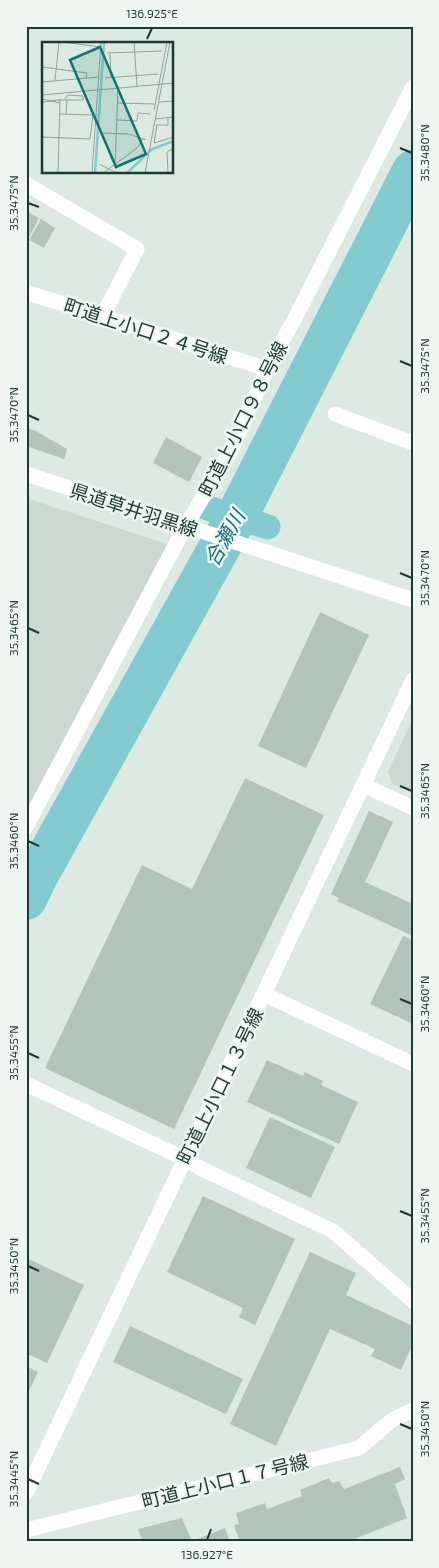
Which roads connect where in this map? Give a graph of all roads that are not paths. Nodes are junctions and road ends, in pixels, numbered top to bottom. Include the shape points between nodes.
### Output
1 (413, 87) edge
2 (26, 184) edge
3 (26, 292) edge
4 (102, 317) junction
5 (267, 369) junction
6 (335, 414) dead end
7 (413, 443) edge
8 (26, 474) edge
9 (185, 527) junction
10 (413, 600) edge
11 (413, 680) edge
12 (363, 785) junction
13 (413, 808) edge
14 (26, 827) edge
15 (264, 994) junction
16 (413, 1064) edge
17 (26, 1084) edge
18 (185, 1159) junction
19 (413, 1301) edge
20 (413, 1410) edge
21 (26, 1493) edge
22 (26, 1530) edge

1 - 5 street, 町道上小口９８号線
2 - 4 street via 137,249
3 - 4 street, 町道上小口２４号線
4 - 5 street, 町道上小口２４号線
5 - 9 street, 町道上小口９８号線 via 231,451
6 - 7 street
8 - 9 street, 県道草井羽黒線
9 - 10 street, 県道草井羽黒線
9 - 14 street, 町道上小口９８号線
11 - 12 street, 町道上小口１３号線
12 - 13 street
12 - 15 street, 町道上小口１３号線
15 - 16 street
15 - 18 street, 町道上小口１３号線
17 - 18 street
18 - 19 street via 333,1232
18 - 21 street, 町道上小口１３号線
20 - 22 street, 町道上小口１７号線 via 392,1420 359,1448

